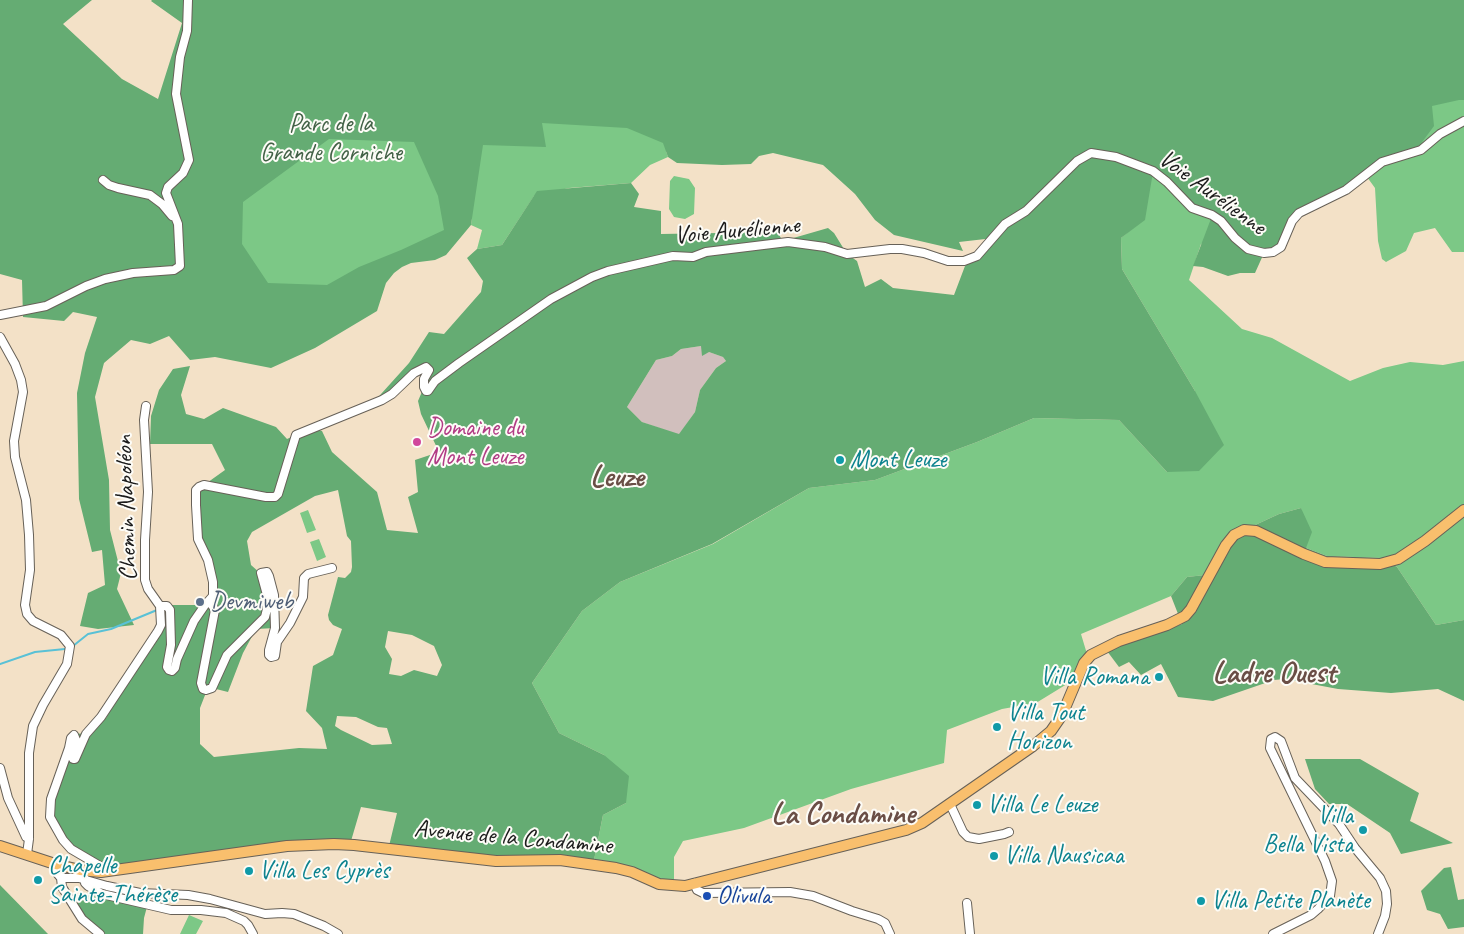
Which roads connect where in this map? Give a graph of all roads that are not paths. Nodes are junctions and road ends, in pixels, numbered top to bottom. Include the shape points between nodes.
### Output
1 (188, 0) edge
2 (1464, 121) edge
3 (104, 180) dead end
4 (176, 217) junction
5 (0, 315) edge
6 (0, 337) edge
7 (146, 406) dead end
8 (1464, 510) edge
9 (332, 568) dead end
10 (210, 602) junction
11 (160, 606) junction
12 (0, 768) edge
13 (950, 804) junction
14 (1009, 832) dead end
15 (29, 839) junction
16 (0, 846) edge
17 (27, 854) junction
18 (55, 864) junction
19 (101, 872) junction
20 (61, 878) junction
21 (85, 879) junction
22 (694, 884) junction
23 (967, 903) dead end
24 (100, 934) edge
25 (253, 934) edge
26 (338, 934) edge
27 (890, 934) edge
28 (970, 934) edge
29 (1273, 934) edge
30 (1378, 934) edge

1 - 4 street via 188,31 180,57 176,94 189,160 166,193
2 - 10 street, Voie Aurélienne via 1440,134 1421,150 1382,162 1346,190 1299,213 1281,247 1273,252 1248,249 1220,221 1192,208 1153,171 1116,157 1090,153 1077,161 1026,211 1005,224 985,250 970,260 948,261 902,249 847,254 788,242 706,252 693,257 673,256 592,277 551,298 435,381 428,391 424,387 429,370 426,368 414,373 382,400 296,435 275,497 204,485 199,487 196,490 198,538 213,582
3 - 4 street via 118,188 150,195
4 - 5 street via 181,254 178,268 105,279 46,306
6 - 15 street via 22,380 23,392 14,441 30,535 27,614 32,621 61,634 70,646 67,664 33,726
7 - 11 street, Chemin Napoléon via 145,580
8 - 13 main road, Avenue de la Condamine via 1398,559 1380,564 1325,562 1256,531 1244,530 1234,535 1185,616 1091,655 1051,731
9 - 10 street via 304,578 303,597 272,657 269,650 275,628 274,595 267,572 261,573 267,595 264,616 227,655 212,688 206,690 201,683 216,610
10 - 11 street, Chemin Napoléon via 194,621 172,671 167,666 172,645 170,610 167,606
11 - 19 street via 161,625 158,631 86,734 75,759 72,756 76,740 74,735 71,738 51,799 50,817 63,840 71,849 100,866
12 - 15 street via 8,798
13 - 14 street via 968,837 979,839
13 - 22 main road, Avenue de la Condamine via 906,830
15 - 17 street
16 - 17 main road, Avenue de la Condamine
17 - 18 main road, Avenue de la Condamine
18 - 19 main road, Avenue de la Condamine
18 - 20 street
19 - 22 main road, Avenue de la Condamine via 286,846 334,844 496,861 560,860 616,868 665,885
20 - 21 street
20 - 24 street via 62,887 82,919
21 - 25 street via 85,883 94,890 112,896 171,910 226,913 248,925
21 - 26 street via 127,891 188,895 265,914 294,914
22 - 27 street via 703,893 790,892 813,896 878,919 885,923
23 - 28 street
29 - 30 street via 1318,910 1330,896 1332,881 1303,813 1272,753 1270,741 1275,737 1281,742 1296,778 1339,824 1380,878 1387,904

